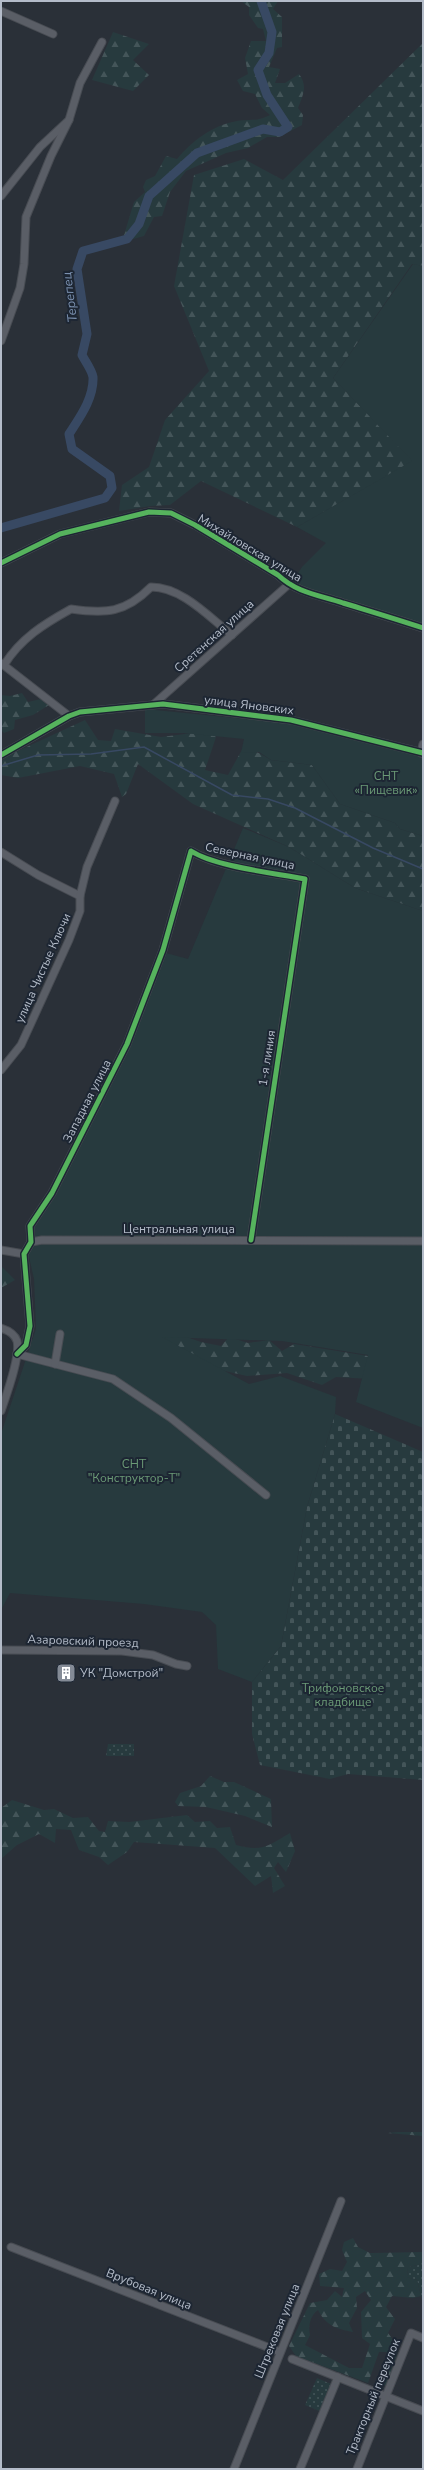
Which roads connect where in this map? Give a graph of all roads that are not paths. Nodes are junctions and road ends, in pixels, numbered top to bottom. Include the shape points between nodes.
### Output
1 (1, 11) edge
2 (53, 34) dead end
3 (102, 42) dead end
4 (69, 120) junction
5 (1, 196) edge
6 (1, 342) edge
7 (1, 563) edge
8 (288, 585) junction
9 (423, 628) edge
10 (232, 635) junction
11 (2, 664) edge
12 (154, 704) junction
13 (69, 716) junction
14 (423, 744) edge
15 (422, 753) edge
16 (1, 755) edge
17 (115, 801) dead end
18 (191, 851) joint
19 (1, 852) edge
20 (305, 879) joint
21 (80, 896) junction
22 (1, 1070) edge
23 (251, 1240) junction
24 (31, 1242) junction
25 (423, 1242) edge
26 (1, 1250) edge
27 (24, 1254) junction
28 (1, 1328) edge
29 (60, 1334) dead end
30 (17, 1354) junction
31 (55, 1364) junction
32 (1, 1411) edge
33 (266, 1495) dead end
34 (1, 1650) edge
35 (187, 1666) dead end
36 (341, 2201) dead end
37 (11, 2247) dead end
38 (423, 2338) edge
39 (280, 2352) junction
40 (292, 2359) dead end
41 (338, 2377) junction
42 (386, 2397) junction
43 (423, 2411) edge
44 (234, 2469) edge
45 (300, 2469) edge
46 (357, 2469) edge

1 - 2 street
3 - 4 street via 80,83
4 - 5 street via 40,147
4 - 6 street via 26,217 20,288
7 - 8 street, Михайловская улица via 60,534 149,512 171,514 195,525 278,575
8 - 9 street, Михайловская улица via 314,596 335,600
8 - 10 street, Сретенская улица
10 - 11 street via 187,599 162,587 151,587 138,600 120,610 90,612 71,609 36,629
10 - 12 street, Сретенская улица
11 - 13 street
12 - 13 street, улица Яновских via 80,712
12 - 15 street, улица Яновских via 292,720
13 - 16 street, улица Яновских
14 - 15 street
17 - 21 street, улица Чистые Ключи via 87,867
18 - 20 street, Северная улица via 198,856 230,864
18 - 24 street, Западная улица via 163,950 127,1044 52,1193 30,1226
19 - 21 street via 38,875
20 - 23 street, 1-я линия
21 - 22 street, улица Чистые Ключи via 80,911 69,940 21,1045
23 - 24 street, Центральная улица
23 - 25 street, Центральная улица
24 - 27 street, Западная улица
26 - 27 street
27 - 30 street via 30,1326 26,1345
28 - 30 street via 10,1332 17,1341
29 - 31 street
30 - 31 street
30 - 32 street
31 - 33 street via 113,1379 171,1418
34 - 35 street, Азаровский проезд via 122,1651 153,1655
36 - 39 street, Штрековая улица
37 - 39 street, Врубовая улица
38 - 42 street, Тракторный переулок via 410,2333
39 - 44 street, Штрековая улица
40 - 41 street
41 - 42 street
41 - 45 street
42 - 43 street
42 - 46 street, Тракторный переулок

